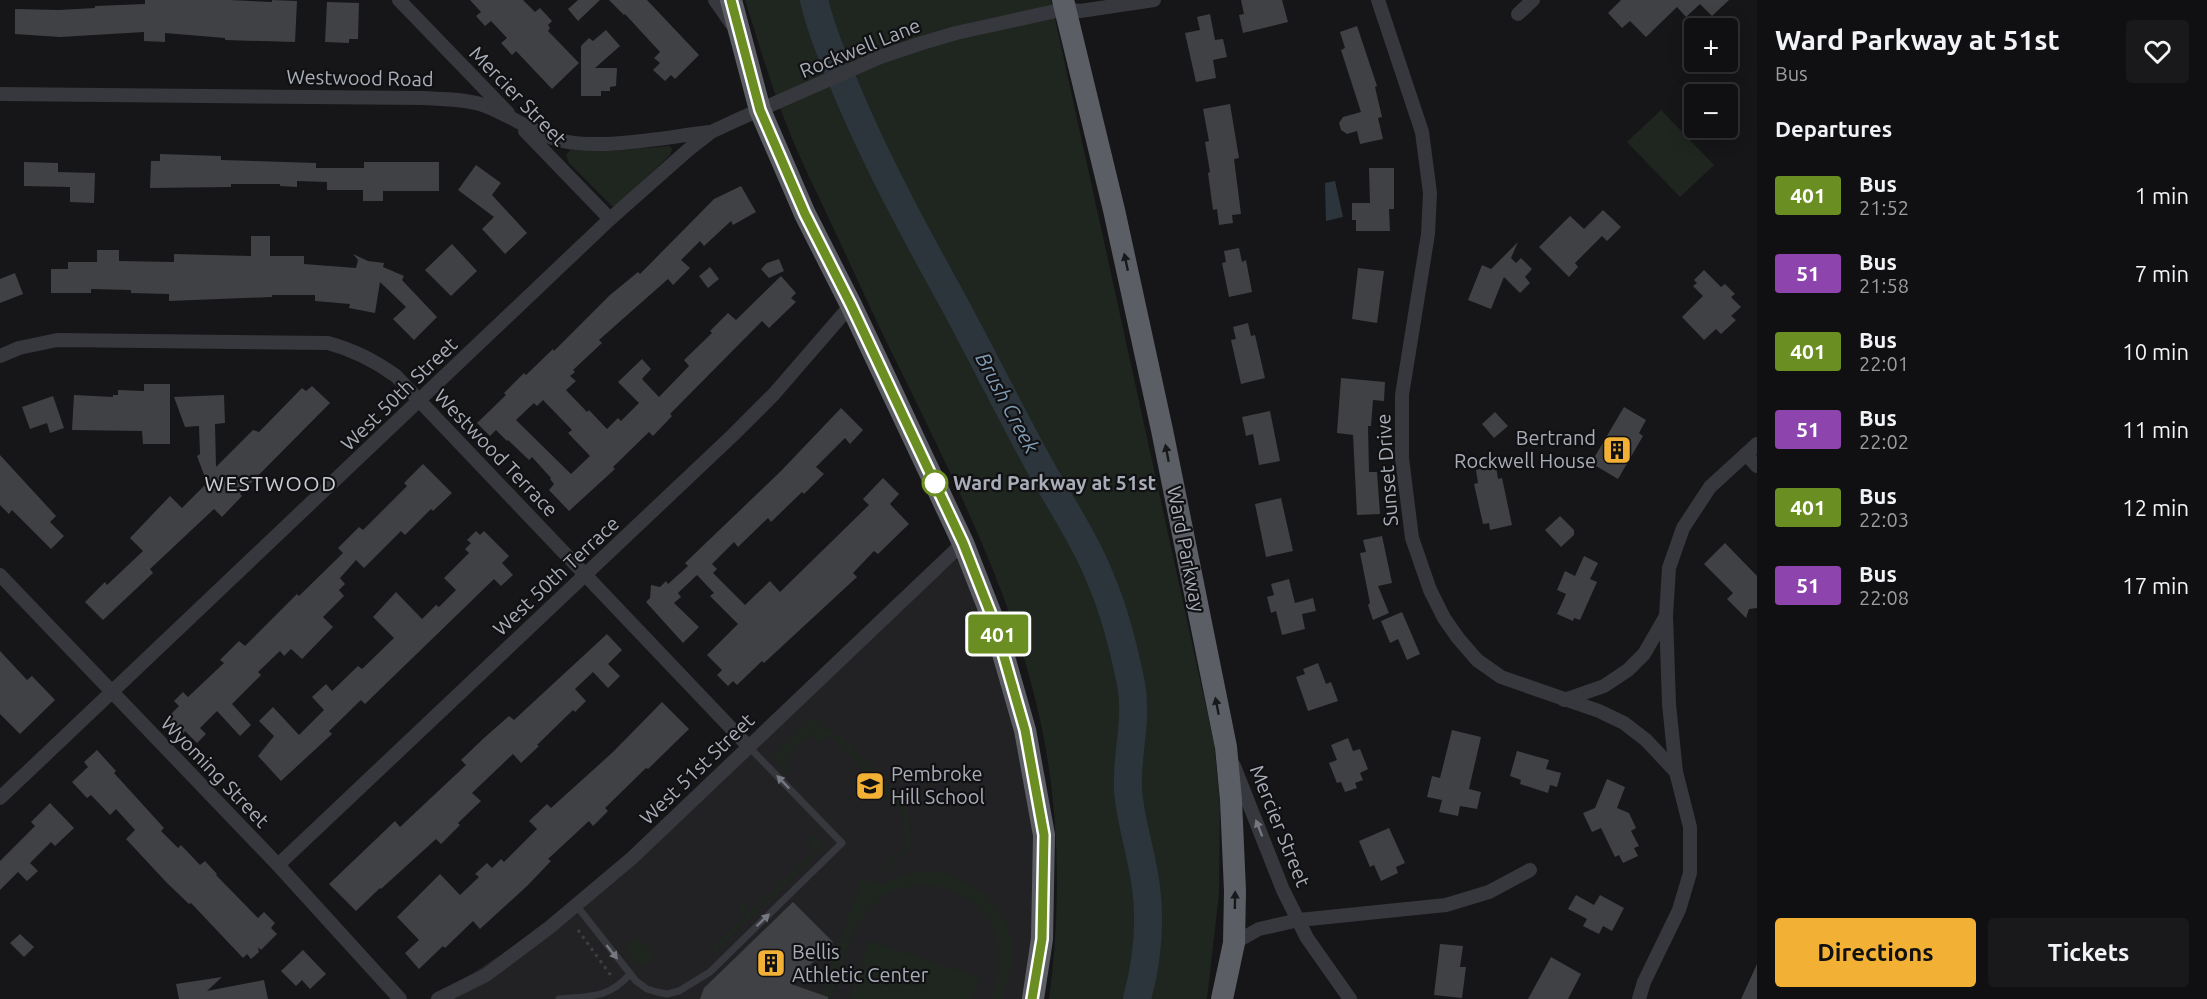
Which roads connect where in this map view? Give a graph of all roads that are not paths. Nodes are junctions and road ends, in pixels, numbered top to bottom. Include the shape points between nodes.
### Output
1 (399, 0) edge
2 (715, 0) edge
3 (730, 0) edge
4 (1154, 0) edge
5 (1378, 0) edge
6 (1533, 0) edge
7 (1064, 4) edge
8 (1518, 14) dead end
9 (739, 30) junction
10 (0, 94) edge
11 (760, 110) junction
12 (516, 121) junction
13 (711, 132) junction
14 (610, 219) junction
15 (851, 305) junction
16 (0, 356) edge
17 (420, 402) junction
18 (1757, 444) edge
19 (1746, 454) junction
20 (1757, 466) edge
21 (963, 543) junction
22 (0, 575) edge
23 (586, 575) junction
24 (1666, 616) junction
25 (113, 693) junction
26 (1564, 700) junction
27 (749, 747) junction
28 (1226, 747) junction
29 (1676, 772) junction
30 (0, 798) edge
31 (278, 865) junction
32 (1530, 870) dead end
33 (576, 905) junction
34 (1299, 920) junction
35 (1234, 943) junction
36 (630, 974) junction
37 (400, 999) edge
38 (438, 999) edge
39 (559, 999) edge
40 (1032, 999) edge
41 (1222, 999) edge
42 (1350, 999) edge
43 (1639, 999) edge

1 - 12 street, Mercier Street
2 - 9 street
3 - 9 highway
4 - 7 street, Rockwell Lane via 1080,11
5 - 26 street, Sunset Drive via 1422,132 1430,193 1428,234 1402,395 1402,458 1412,538 1444,618 1478,660 1501,677
6 - 8 street
7 - 11 street, Rockwell Lane via 880,57
28 -> 7 highway, Ward Parkway via 1162,430
9 - 11 highway
10 - 12 street, Westwood Road via 424,98 483,105
11 - 13 street, West 50th Street
11 - 15 highway via 805,214
12 - 13 street, Westwood Road via 539,134 575,142 621,143
12 - 14 street, Mercier Street
13 - 14 street, West 50th Street
14 - 17 street, West 50th Street
15 - 21 highway
15 - 23 street, West 50th Terrace via 774,394
16 - 17 street, Westwood Terrace via 57,340 327,343 377,362
17 - 23 street, Westwood Terrace
17 - 25 street, West 50th Street
18 - 19 street, Sunset Drive
19 - 20 street
19 - 24 street, Sunset Drive via 1710,487 1683,528 1669,568
21 - 27 street, West 51st Street
21 - 40 highway via 994,622 1025,730 1044,835 1042,939
22 - 25 street, Wyoming Street
23 - 27 street, Westwood Terrace
23 - 31 street, West 50th Terrace
24 - 26 street via 1644,654 1628,670 1604,686
24 - 29 street, Sunset Drive
25 - 30 street, West 50th Street
25 - 31 street, Wyoming Street
26 - 29 street, Sunset Drive via 1624,723
27 - 33 street, West 51st Street via 632,858
36 -> 27 lane via 647,989 667,994 692,985 842,843
34 -> 28 street, Mercier Street via 1283,890
35 -> 28 highway, Ward Parkway via 1232,800
29 - 43 street, Sunset Drive via 1690,827 1690,873 1679,910
31 - 37 street, Wyoming Street
32 - 34 street via 1489,892 1446,906
33 -> 36 lane
33 - 38 street, West 51st Street via 486,975
34 - 35 street via 1259,929
34 - 42 street, Mercier Street via 1307,938
35 - 41 highway, Ward Parkway
36 - 39 lane via 620,985 601,995

